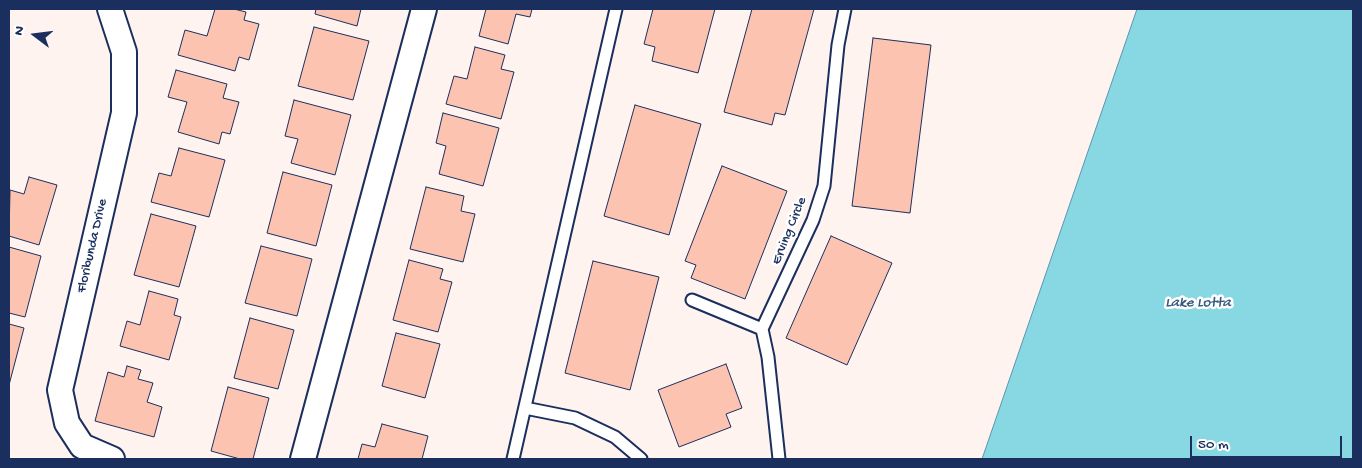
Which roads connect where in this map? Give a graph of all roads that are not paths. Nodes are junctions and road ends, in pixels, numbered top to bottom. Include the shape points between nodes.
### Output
1 (110, 9) edge
2 (424, 9) edge
3 (616, 9) edge
4 (844, 9) edge
5 (692, 300) dead end
6 (762, 329) junction
7 (525, 408) junction
8 (112, 459) edge
9 (303, 459) edge
10 (513, 459) edge
11 (641, 459) edge
12 (779, 459) edge

1 - 8 street, Floribunda Drive via 124,52 124,113 60,390 67,423 82,446
2 - 9 street
3 - 7 lane
4 - 6 lane, Erving Circle via 824,186 813,220
5 - 6 lane
6 - 12 lane
7 - 10 lane
7 - 11 lane via 575,418 615,437

